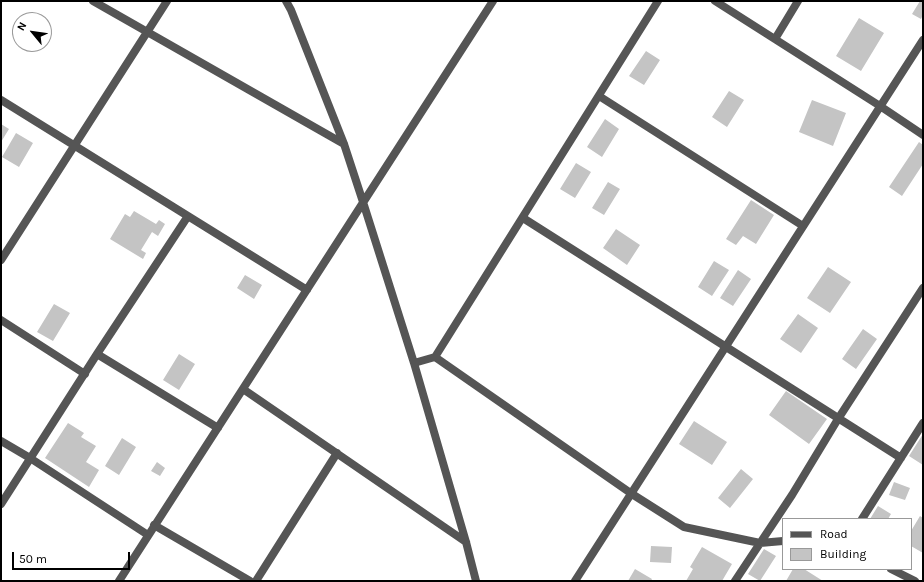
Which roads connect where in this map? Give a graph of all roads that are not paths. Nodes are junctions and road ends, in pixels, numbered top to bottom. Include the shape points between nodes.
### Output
1 (93, 1) edge
2 (167, 1) edge
3 (286, 1) edge
4 (493, 1) edge
5 (658, 1) edge
6 (715, 1) edge
7 (798, 1) edge
8 (147, 32) junction
9 (775, 39) junction
10 (923, 40) edge
11 (599, 96) junction
12 (1, 100) edge
13 (880, 106) junction
14 (923, 135) edge
15 (344, 144) junction
16 (75, 146) junction
17 (363, 202) junction
18 (188, 216) junction
19 (523, 218) junction
20 (803, 226) junction
21 (1, 260) edge
22 (923, 288) edge
23 (307, 290) junction
24 (1, 320) edge
25 (726, 347) junction
26 (97, 354) junction
27 (435, 357) junction
28 (414, 364) junction
29 (85, 374) junction
30 (243, 389) junction
31 (838, 419) junction
32 (923, 423) edge
33 (218, 428) junction
34 (1, 441) edge
35 (337, 453) junction
36 (30, 458) junction
37 (901, 458) junction
38 (632, 494) junction
39 (1, 504) edge
40 (863, 518) edge
41 (154, 526) junction
42 (148, 535) junction
43 (782, 541) edge
44 (466, 542) junction
45 (760, 543) junction
46 (894, 570) edge
47 (119, 581) edge
48 (250, 581) edge
49 (256, 581) edge
50 (476, 581) edge
51 (576, 581) edge
52 (735, 581) edge
53 (914, 581) edge

1 - 8 street
2 - 8 street
3 - 15 street
4 - 17 street
5 - 11 street
6 - 9 street
7 - 9 street
8 - 15 street
8 - 16 street
9 - 13 street
10 - 13 street
11 - 19 street
11 - 20 street
12 - 16 street
13 - 14 street
13 - 20 street
15 - 17 street
16 - 18 street
16 - 21 street
17 - 23 street
17 - 28 street
18 - 23 street
18 - 26 street
19 - 25 street
19 - 27 street
20 - 25 street
22 - 31 street
23 - 30 street
24 - 29 street
25 - 31 street
25 - 38 street
26 - 29 street
26 - 33 street
27 - 28 street
27 - 38 street
28 - 44 street
29 - 36 street
30 - 33 street
30 - 35 street
31 - 37 street
31 - 45 street
32 - 37 street
33 - 41 street
34 - 36 street
35 - 44 street
35 - 49 street
36 - 39 street
36 - 42 street
37 - 40 street
38 - 45 street via 684,527
38 - 51 street
41 - 42 street
41 - 48 street
42 - 47 street
43 - 45 street
44 - 50 street
45 - 52 street
46 - 53 street

